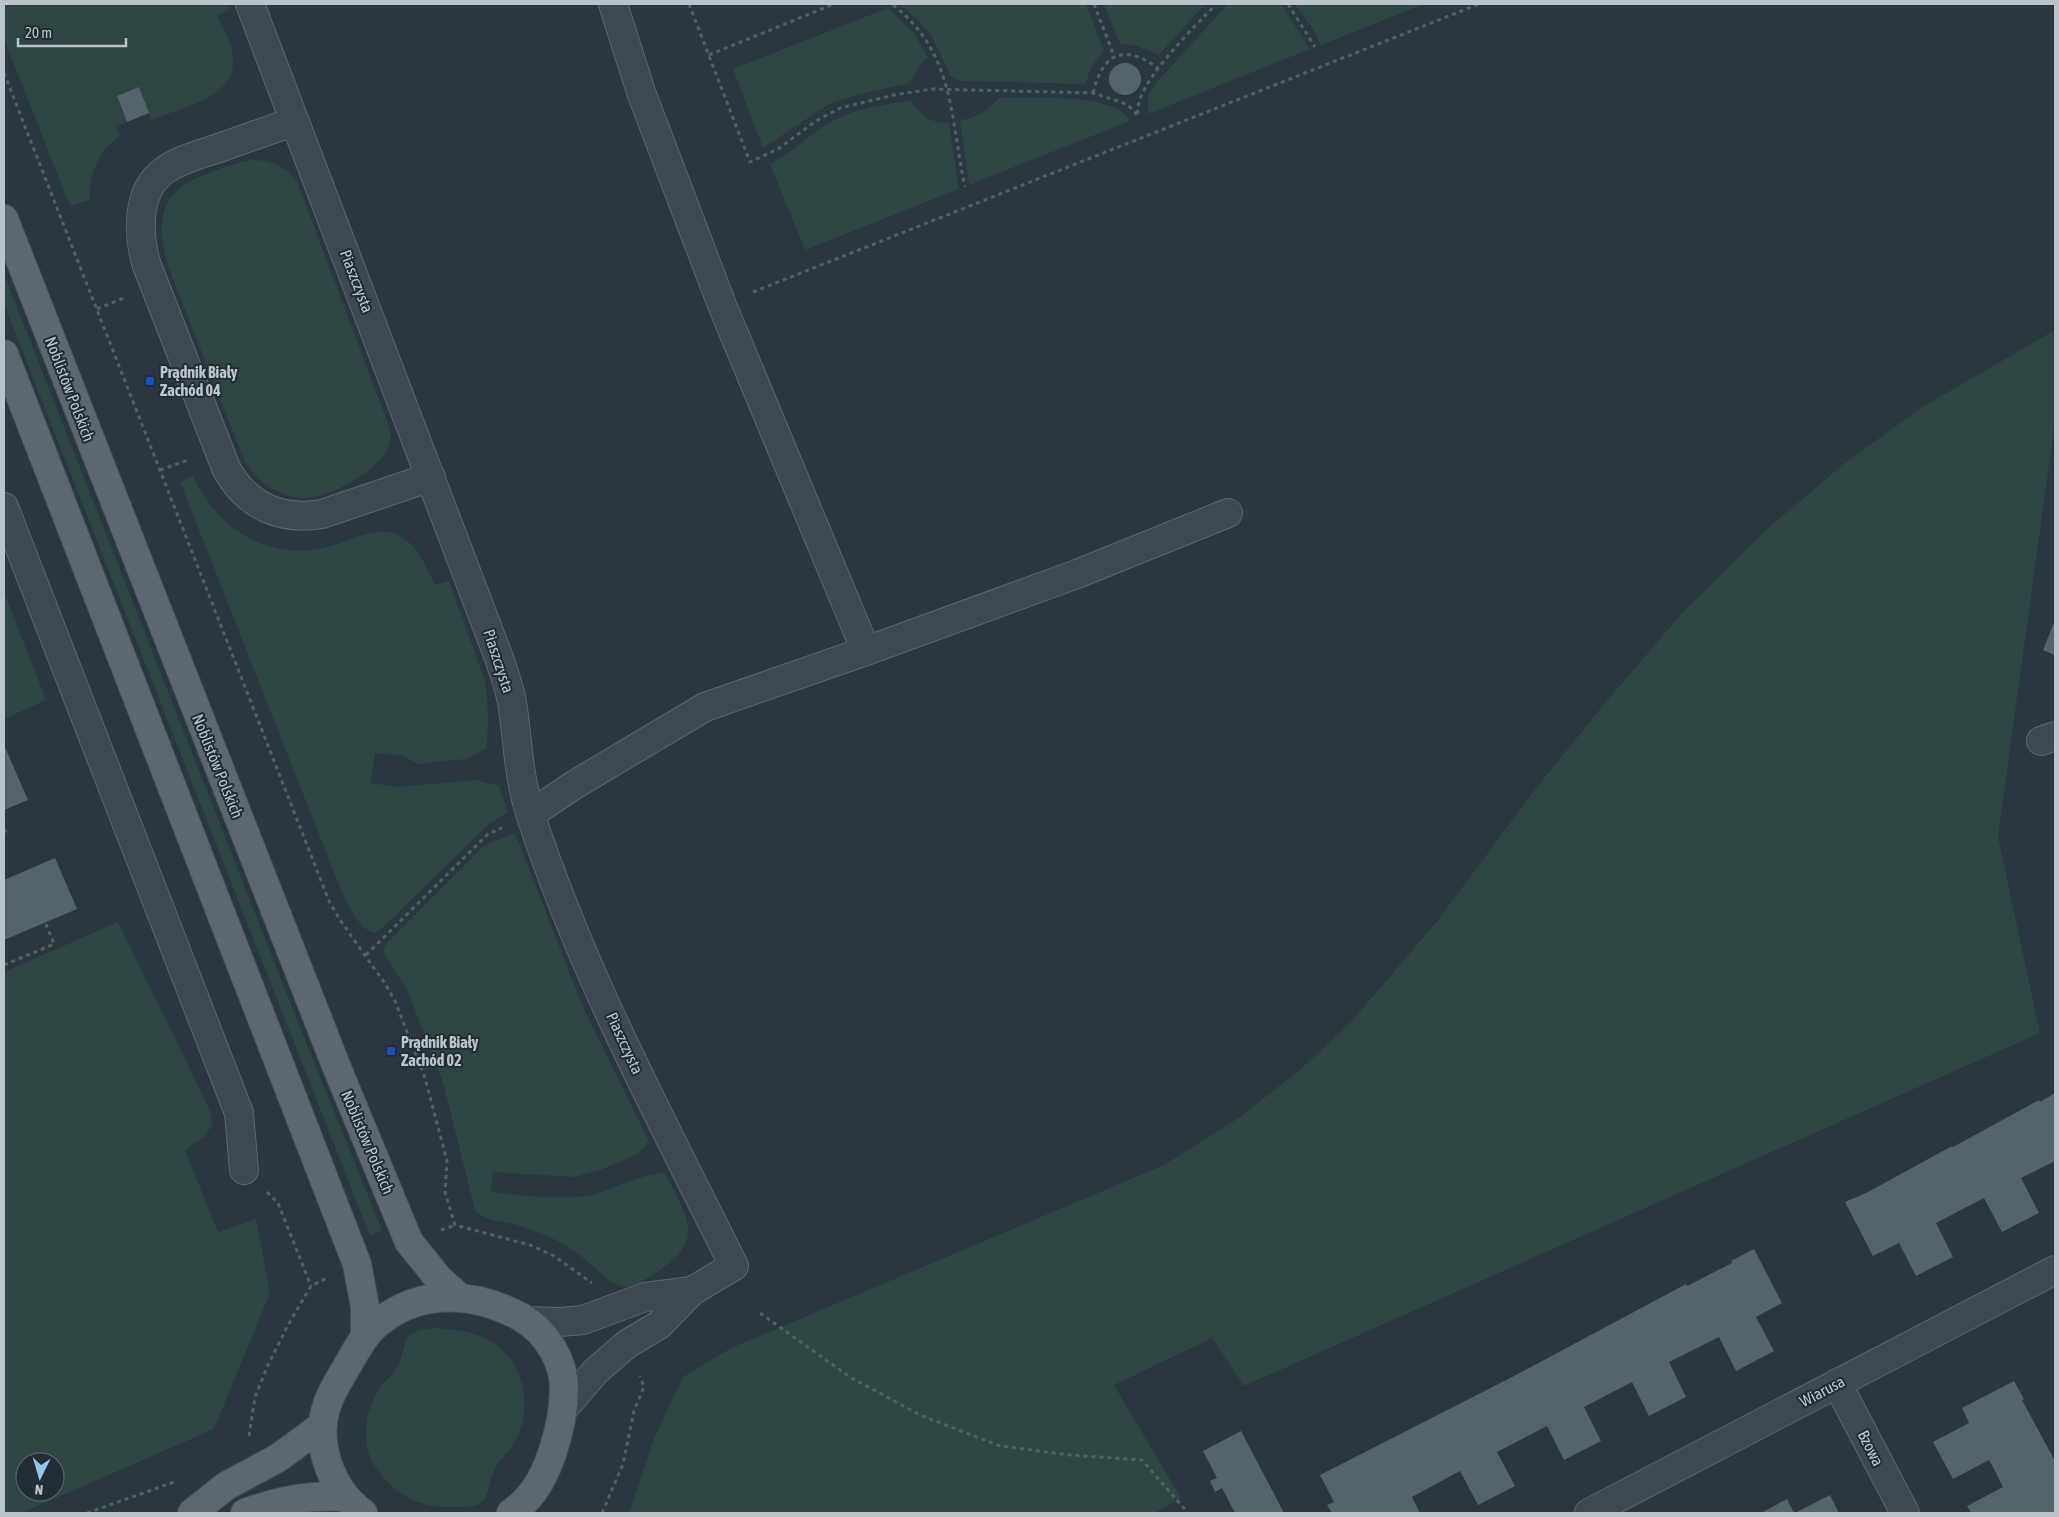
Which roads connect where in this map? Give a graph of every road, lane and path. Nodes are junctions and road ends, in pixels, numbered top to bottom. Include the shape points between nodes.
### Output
1 (250, 4) edge
2 (613, 4) edge
3 (689, 4) edge
4 (834, 4) edge
5 (1094, 4) edge
6 (1216, 4) edge
7 (1288, 4) edge
8 (1479, 4) edge
9 (894, 5) dead end
10 (1315, 47) dead end
11 (709, 55) junction
12 (1114, 56) junction
13 (1158, 68) junction
14 (4, 73) edge
15 (948, 88) junction
16 (1093, 93) junction
17 (295, 121) junction
18 (964, 187) dead end
19 (4, 219) edge
20 (132, 296) dead end
21 (722, 305) junction
22 (97, 309) junction
23 (4, 354) edge
24 (193, 458) dead end
25 (160, 470) junction
26 (431, 477) junction
27 (4, 507) edge
28 (1228, 513) dead end
29 (866, 651) junction
30 (531, 814) junction
31 (4, 829) edge
32 (4, 834) edge
33 (45, 922) dead end
34 (366, 955) junction
35 (4, 965) edge
36 (244, 1170) joint
37 (2055, 1270) edge
38 (597, 1289) dead end
39 (692, 1291) junction
40 (459, 1296) junction
41 (760, 1313) dead end
42 (527, 1321) junction
43 (365, 1337) junction
44 (639, 1372) dead end
45 (1837, 1383) junction
46 (564, 1408) junction
47 (323, 1425) junction
48 (248, 1440) dead end
49 (183, 1479) dead end
50 (355, 1505) edge
51 (521, 1509) edge
52 (87, 1513) edge
53 (192, 1513) edge
54 (245, 1513) edge
55 (602, 1513) edge
56 (1188, 1513) edge
57 (1589, 1513) edge
58 (1905, 1513) edge

1 - 17 street, Piaszczysta
2 - 21 street via 641,92
3 - 11 path
4 - 11 path
5 - 12 path
6 - 13 path
7 - 10 path
8 - 21 path
9 - 15 path via 924,36
11 - 15 path via 750,162 778,149 840,108 913,91
12 - 13 path via 1133,55
12 - 16 path via 1100,72
13 - 16 path via 1137,106 1139,118 1129,106
14 - 22 path
15 - 16 path
15 - 18 path
17 - 26 street, Piaszczysta
17 - 26 street via 184,160 158,175 142,212 141,237 146,263 226,468 239,488 255,502 276,513 311,516
19 - 40 main road, Noblistów Polskich via 337,1068 409,1242 439,1279
20 - 22 path
21 - 29 street
22 - 25 path
23 - 43 main road via 357,1264 365,1307
24 - 25 path
25 - 34 path via 329,901
26 - 30 street, Piaszczysta via 506,676 512,701 519,772
27 - 36 street via 239,1113
28 - 29 street via 1077,574
29 - 30 street via 705,707 574,784
30 - 34 path via 488,834
30 - 39 street, Piaszczysta via 580,946 734,1266
31 - 32 path
33 - 35 path via 54,944
34 - 38 path via 395,1002 425,1078 447,1161 445,1192 455,1225 530,1245 573,1268
36 - 48 path via 278,1203 311,1286 288,1325 255,1397
37 - 45 street, Wiarusa
39 - 42 street, Piaszczysta via 645,1297 583,1320
39 - 46 street, Piaszczysta via 659,1325 628,1344 596,1371
40 - 42 main road via 493,1305
40 - 43 main road via 417,1301 381,1320
41 - 56 path via 850,1377 920,1415 991,1443 1070,1455 1142,1460
42 - 46 main road via 546,1339 559,1362
43 - 47 main road via 338,1381
44 - 55 path via 644,1388 634,1411 623,1464
45 - 57 street, Wiarusa
45 - 58 street, Bzowa
46 - 51 main road via 550,1459
47 - 50 main road via 323,1449 332,1476
47 - 53 main road via 278,1458 226,1486
49 - 52 path
50 - 54 main road via 316,1496 293,1498

